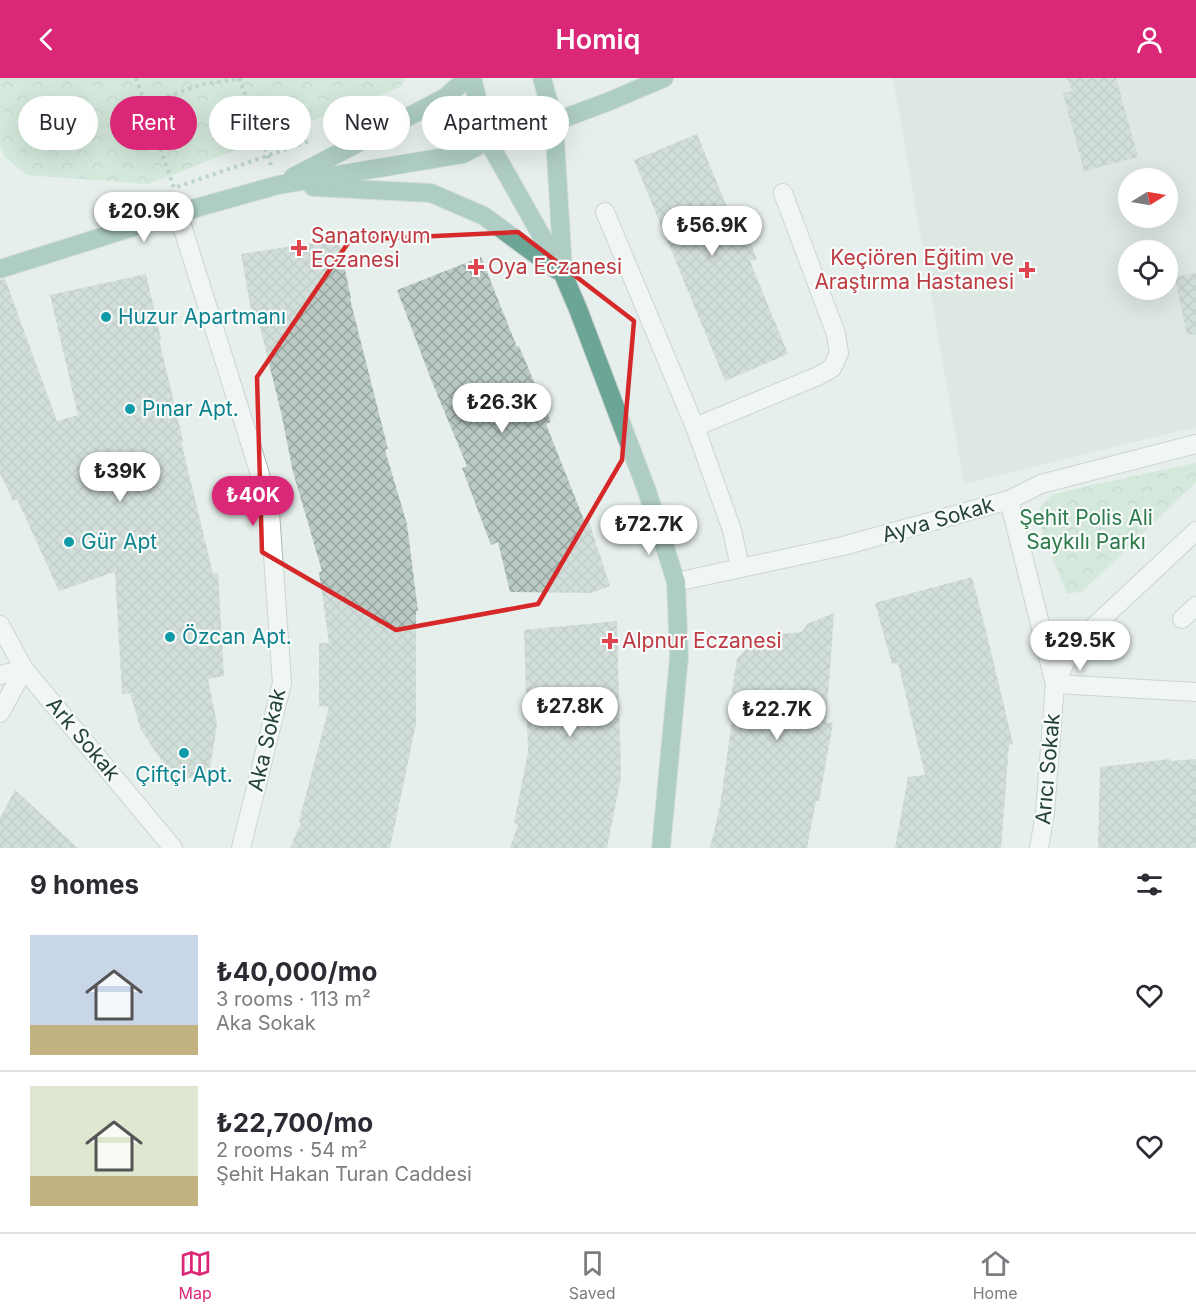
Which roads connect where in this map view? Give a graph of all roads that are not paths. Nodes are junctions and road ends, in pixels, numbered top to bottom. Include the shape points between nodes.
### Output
1 (467, 78) edge
2 (472, 78) edge
3 (542, 78) edge
4 (664, 78) edge
5 (477, 96) edge
6 (547, 96) edge
7 (569, 116) edge
8 (471, 150) edge
9 (493, 150) edge
10 (556, 150) edge
11 (278, 185) junction
12 (783, 193) dead end
13 (605, 212) dead end
14 (178, 213) junction
15 (0, 269) edge
16 (563, 274) junction
17 (695, 427) junction
18 (1196, 444) edge
19 (1008, 500) junction
20 (1196, 531) edge
21 (740, 568) junction
22 (676, 582) junction
23 (1196, 606) edge
24 (1182, 619) dead end
25 (0, 625) edge
26 (24, 669) junction
27 (0, 675) edge
28 (1055, 684) junction
29 (1196, 692) edge
30 (0, 713) edge
31 (173, 848) edge
32 (241, 848) edge
33 (661, 848) edge
34 (1039, 848) edge

1 - 11 main road via 446,97
2 - 5 main road
3 - 6 main road
4 - 7 main road
8 - 11 main road
9 - 16 main road
10 - 16 main road
11 - 14 main road
11 - 16 main road via 431,193 484,216
12 - 17 street via 836,334 839,353 832,368 818,376
13 - 17 street
14 - 15 main road
14 - 32 street, Aka Sokak via 270,512 282,683
16 - 22 main road via 647,491
17 - 21 street via 732,530
18 - 19 street, Ayva Sokak via 1041,484
19 - 21 street, Ayva Sokak via 843,546
19 - 28 street
20 - 28 street, Arıcı Sokak via 1073,645
21 - 22 street, Ayva Sokak
22 - 33 main road via 679,657
23 - 24 street
25 - 26 street, Ark Sokak
26 - 27 street
26 - 30 street
26 - 31 street, Ark Sokak
28 - 29 street
28 - 34 street, Arıcı Sokak via 1046,813

